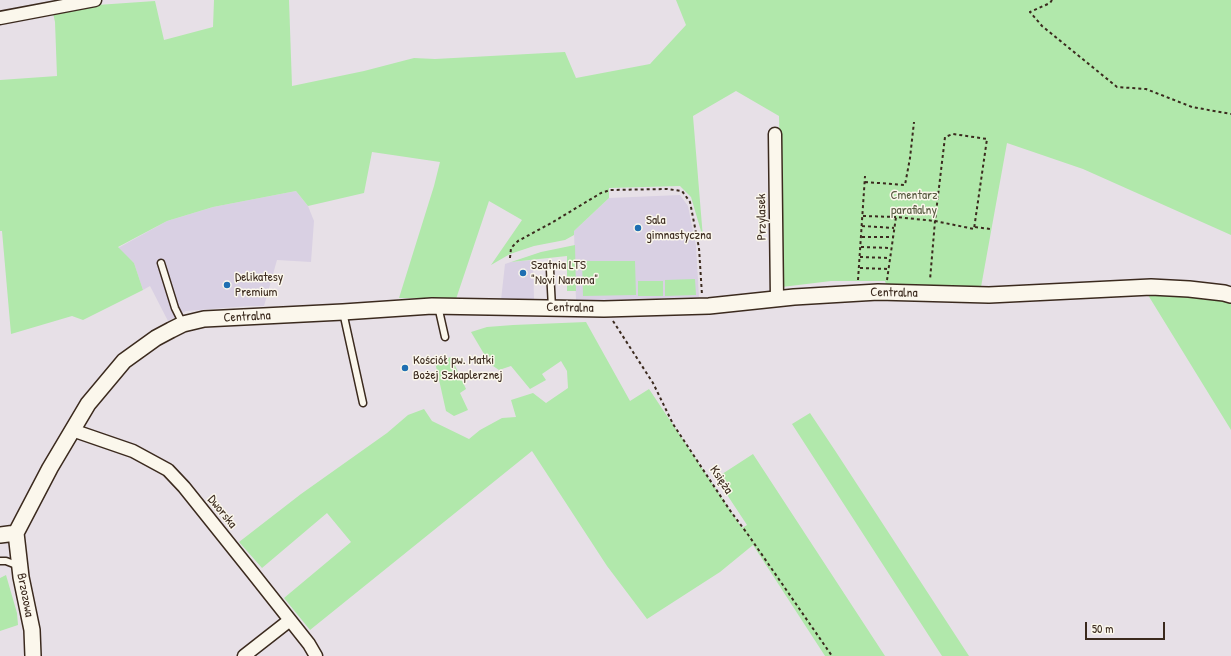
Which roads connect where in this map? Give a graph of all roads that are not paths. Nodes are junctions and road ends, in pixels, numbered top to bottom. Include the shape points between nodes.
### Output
1 (95, 0) edge
2 (0, 18) edge
3 (775, 134) dead end
4 (160, 263) dead end
5 (550, 270) dead end
6 (1231, 295) edge
7 (777, 299) junction
8 (438, 306) junction
9 (552, 308) junction
10 (343, 312) junction
11 (183, 324) junction
12 (445, 337) dead end
13 (363, 403) dead end
14 (72, 430) junction
15 (16, 533) junction
16 (0, 535) edge
17 (0, 561) edge
18 (20, 566) junction
19 (290, 620) junction
20 (33, 656) edge
21 (244, 656) edge
22 (316, 656) edge

1 - 2 street
3 - 7 street, Przylasek
4 - 11 lane via 174,308
5 - 9 lane
6 - 7 street, Centralna via 1151,287 989,295 878,292
7 - 9 street, Centralna via 702,306
8 - 9 street, Centralna
8 - 10 street, Centralna
8 - 12 lane
10 - 11 street, Centralna via 204,319
10 - 13 lane
11 - 14 street, Centralna via 156,338 124,361 88,404
14 - 15 street, Centralna
14 - 19 street, Dworska via 133,451 168,470
15 - 16 street
15 - 18 street, Brzozowa
17 - 18 lane
18 - 20 street, Brzozowa via 32,630
19 - 21 street
19 - 22 street, Dworska

